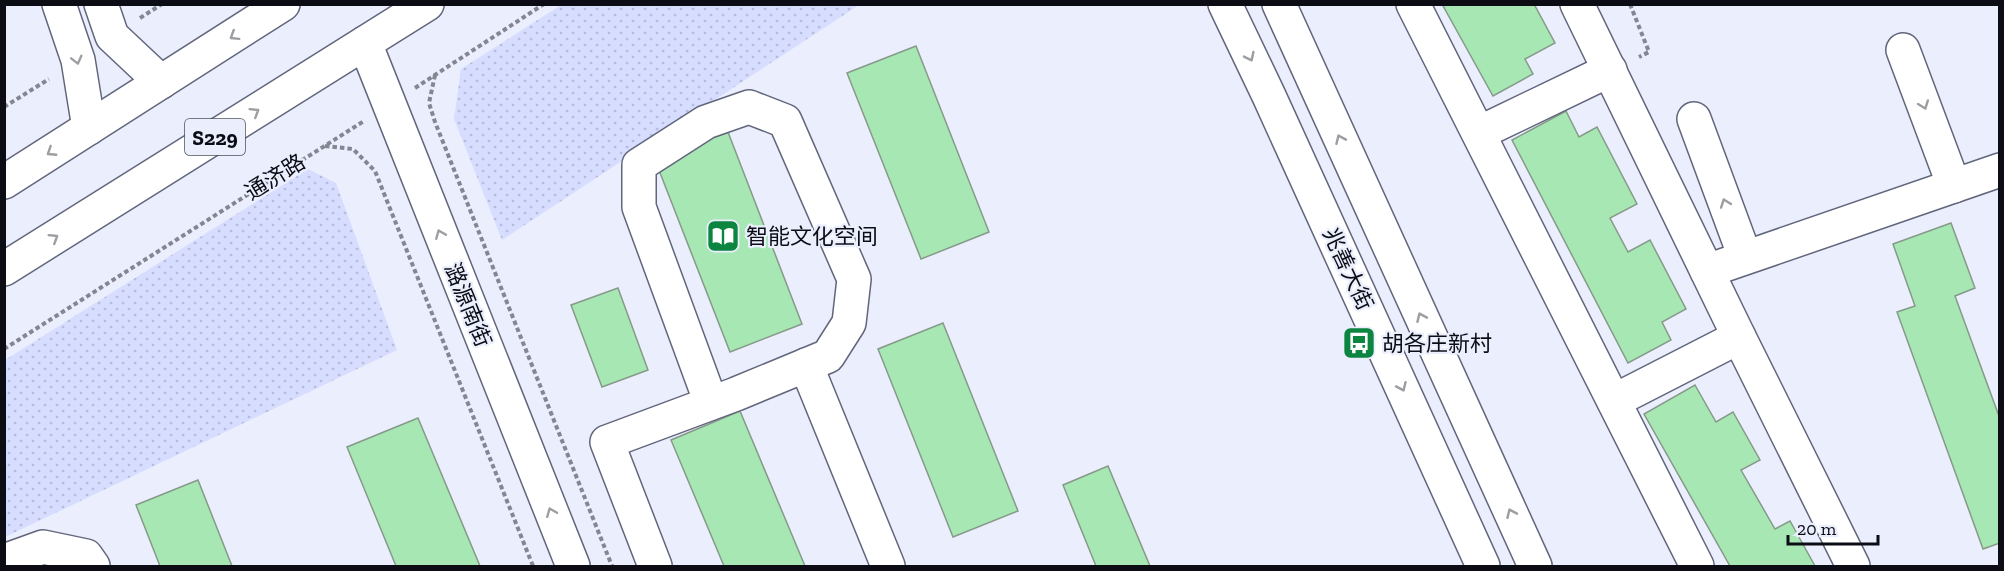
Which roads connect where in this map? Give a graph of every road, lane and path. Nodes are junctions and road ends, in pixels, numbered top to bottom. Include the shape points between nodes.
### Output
1 (59, 4) edge
2 (100, 4) edge
3 (283, 4) edge
4 (427, 4) edge
5 (544, 4) edge
6 (1225, 4) edge
7 (1279, 4) edge
8 (1413, 4) edge
9 (1577, 4) edge
10 (1630, 4) edge
11 (365, 44) junction
12 (1903, 50) dead end
13 (1610, 70) junction
14 (435, 74) junction
15 (161, 82) junction
16 (388, 106) junction
17 (1694, 119) dead end
18 (89, 128) junction
19 (1479, 133) junction
20 (324, 146) junction
21 (2000, 170) edge
22 (4, 182) edge
23 (1954, 186) junction
24 (1745, 257) junction
25 (4, 269) edge
26 (1707, 271) junction
27 (1738, 338) junction
28 (4, 349) edge
29 (806, 365) junction
30 (1614, 401) junction
31 (711, 403) junction
32 (4, 561) edge
33 (93, 567) edge
34 (533, 567) edge
35 (573, 567) edge
36 (612, 567) edge
37 (656, 567) edge
38 (888, 567) edge
39 (1483, 567) edge
40 (1535, 567) edge
41 (1697, 567) edge
42 (1853, 567) edge

1 -> 18 street via 78,60
2 - 15 street via 112,36
3 -> 15 street
4 - 11 street, S229
5 - 14 path, 通济路
6 -> 39 street, 兆善大街
40 -> 7 street, 兆善大街
8 - 19 street
9 - 13 street
10 - 13 path via 1649,52
11 - 16 street, 潞源南街
25 -> 11 street, S229
12 -> 23 street
13 - 19 street
13 - 26 street
14 - 16 path, 通济路
14 - 36 path, 潞源南街 via 429,102 435,122
15 - 18 street
16 - 20 path, 通济路
35 -> 16 street, 潞源南街
24 -> 17 street
18 -> 22 street
19 - 30 street
20 - 28 path, 通济路
20 - 34 path, 潞源南街 via 353,149 375,171
21 - 23 street
23 - 24 street
24 - 26 street
26 - 27 street
27 - 30 street
27 - 42 street
29 - 31 street
29 - 31 street via 828,356 849,323 854,279 785,121 749,107 706,122 639,165 639,207
29 - 38 street
30 - 41 street
31 - 37 street via 607,442
32 - 33 street via 43,547 86,556

